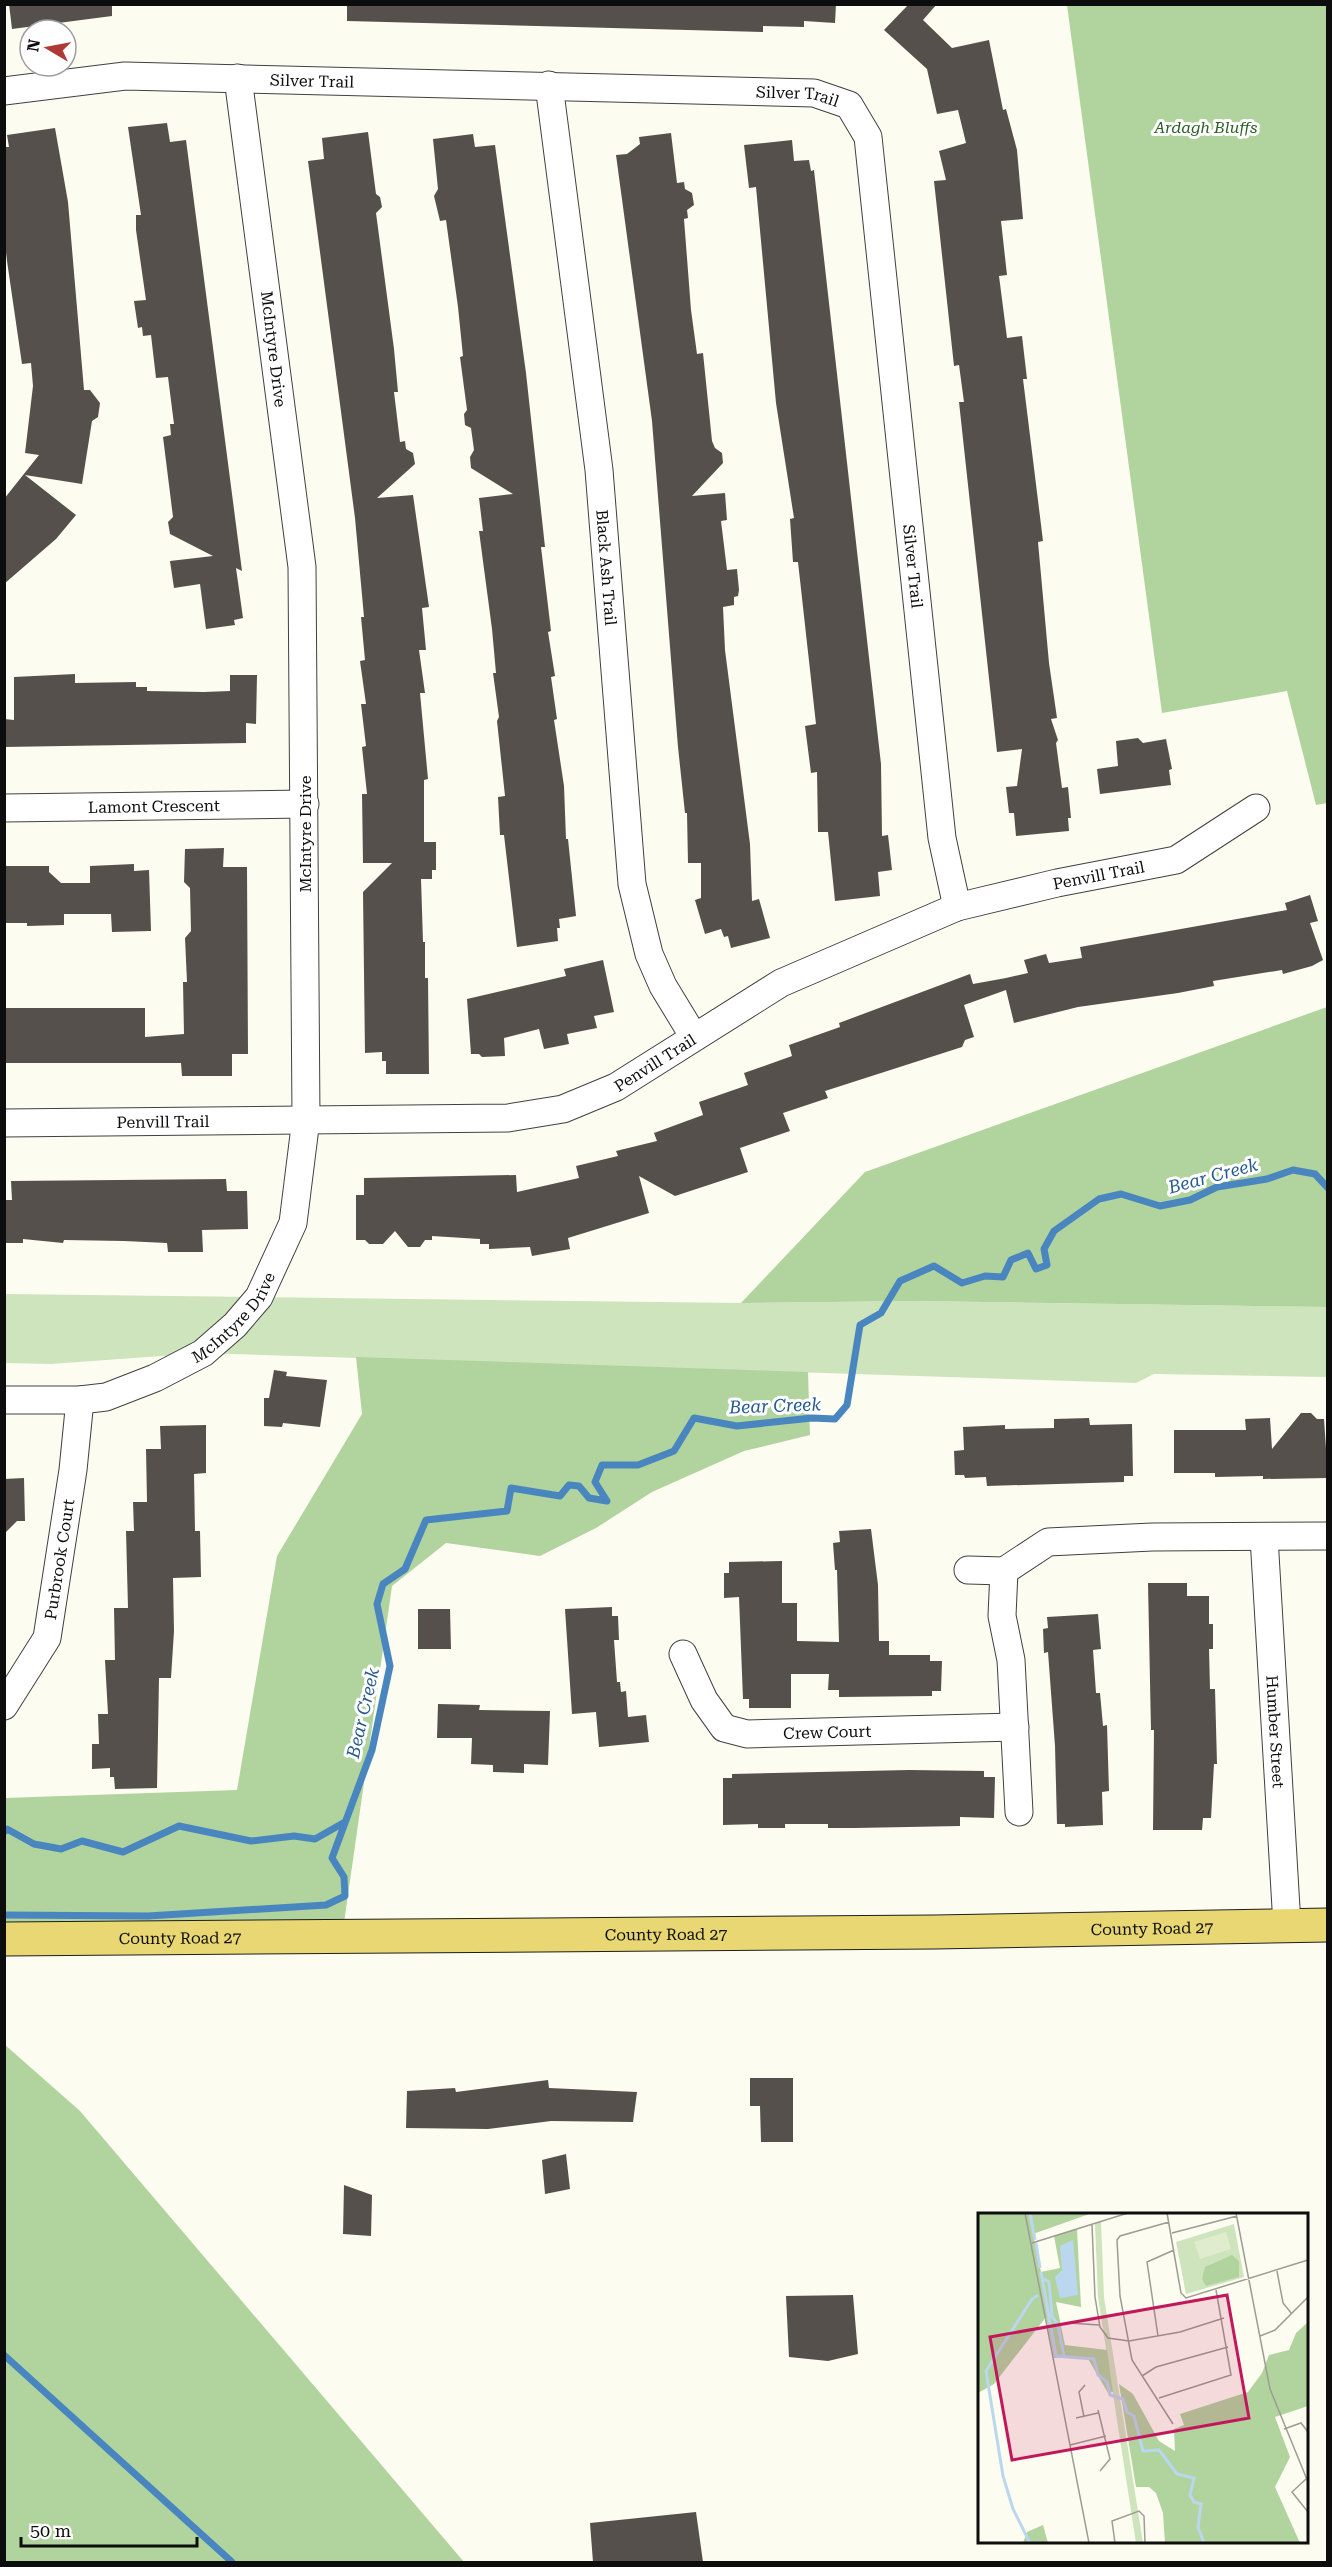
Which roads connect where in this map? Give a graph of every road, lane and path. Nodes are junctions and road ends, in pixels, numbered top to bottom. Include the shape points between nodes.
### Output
1 (238, 78) junction
2 (549, 85) junction
3 (4, 91) edge
4 (304, 804) junction
5 (1257, 807) dead end
6 (4, 808) edge
7 (957, 907) junction
8 (694, 1038) junction
9 (306, 1119) junction
10 (4, 1123) edge
11 (4, 1400) edge
12 (80, 1400) junction
13 (1328, 1536) edge
14 (1264, 1537) junction
15 (968, 1570) dead end
16 (1004, 1571) junction
17 (683, 1654) dead end
18 (4, 1706) edge
19 (1015, 1727) junction
20 (1020, 1812) dead end
21 (1287, 1925) junction
22 (1328, 1925) edge
23 (4, 1939) edge

1 - 2 street, Silver Trail
1 - 3 street, Silver Trail via 125,76
1 - 4 street, McIntyre Drive via 302,567
2 - 7 street, Silver Trail via 814,93 849,105 868,137 942,838
2 - 8 street, Black Ash Trail via 599,470 632,884 649,954
4 - 6 street, Lamont Crescent
4 - 9 street, McIntyre Drive
5 - 7 street, Penvill Trail via 1176,860
7 - 8 street, Penvill Trail via 781,983
8 - 9 street, Penvill Trail via 616,1087 563,1109 508,1118
9 - 10 street, Penvill Trail
9 - 12 street, McIntyre Drive via 293,1222 259,1297 203,1353 106,1397
11 - 12 street, McIntyre Drive
12 - 18 street, Purbrook Court via 47,1638
13 - 14 street
14 - 16 street via 1048,1542
14 - 21 street, Humber Street
15 - 16 street
16 - 19 street via 1002,1616 1011,1660
17 - 19 street, Crew Court via 704,1700 724,1728 747,1734
19 - 20 street
21 - 22 main road, County Road 27
21 - 23 main road, County Road 27 via 935,1932

